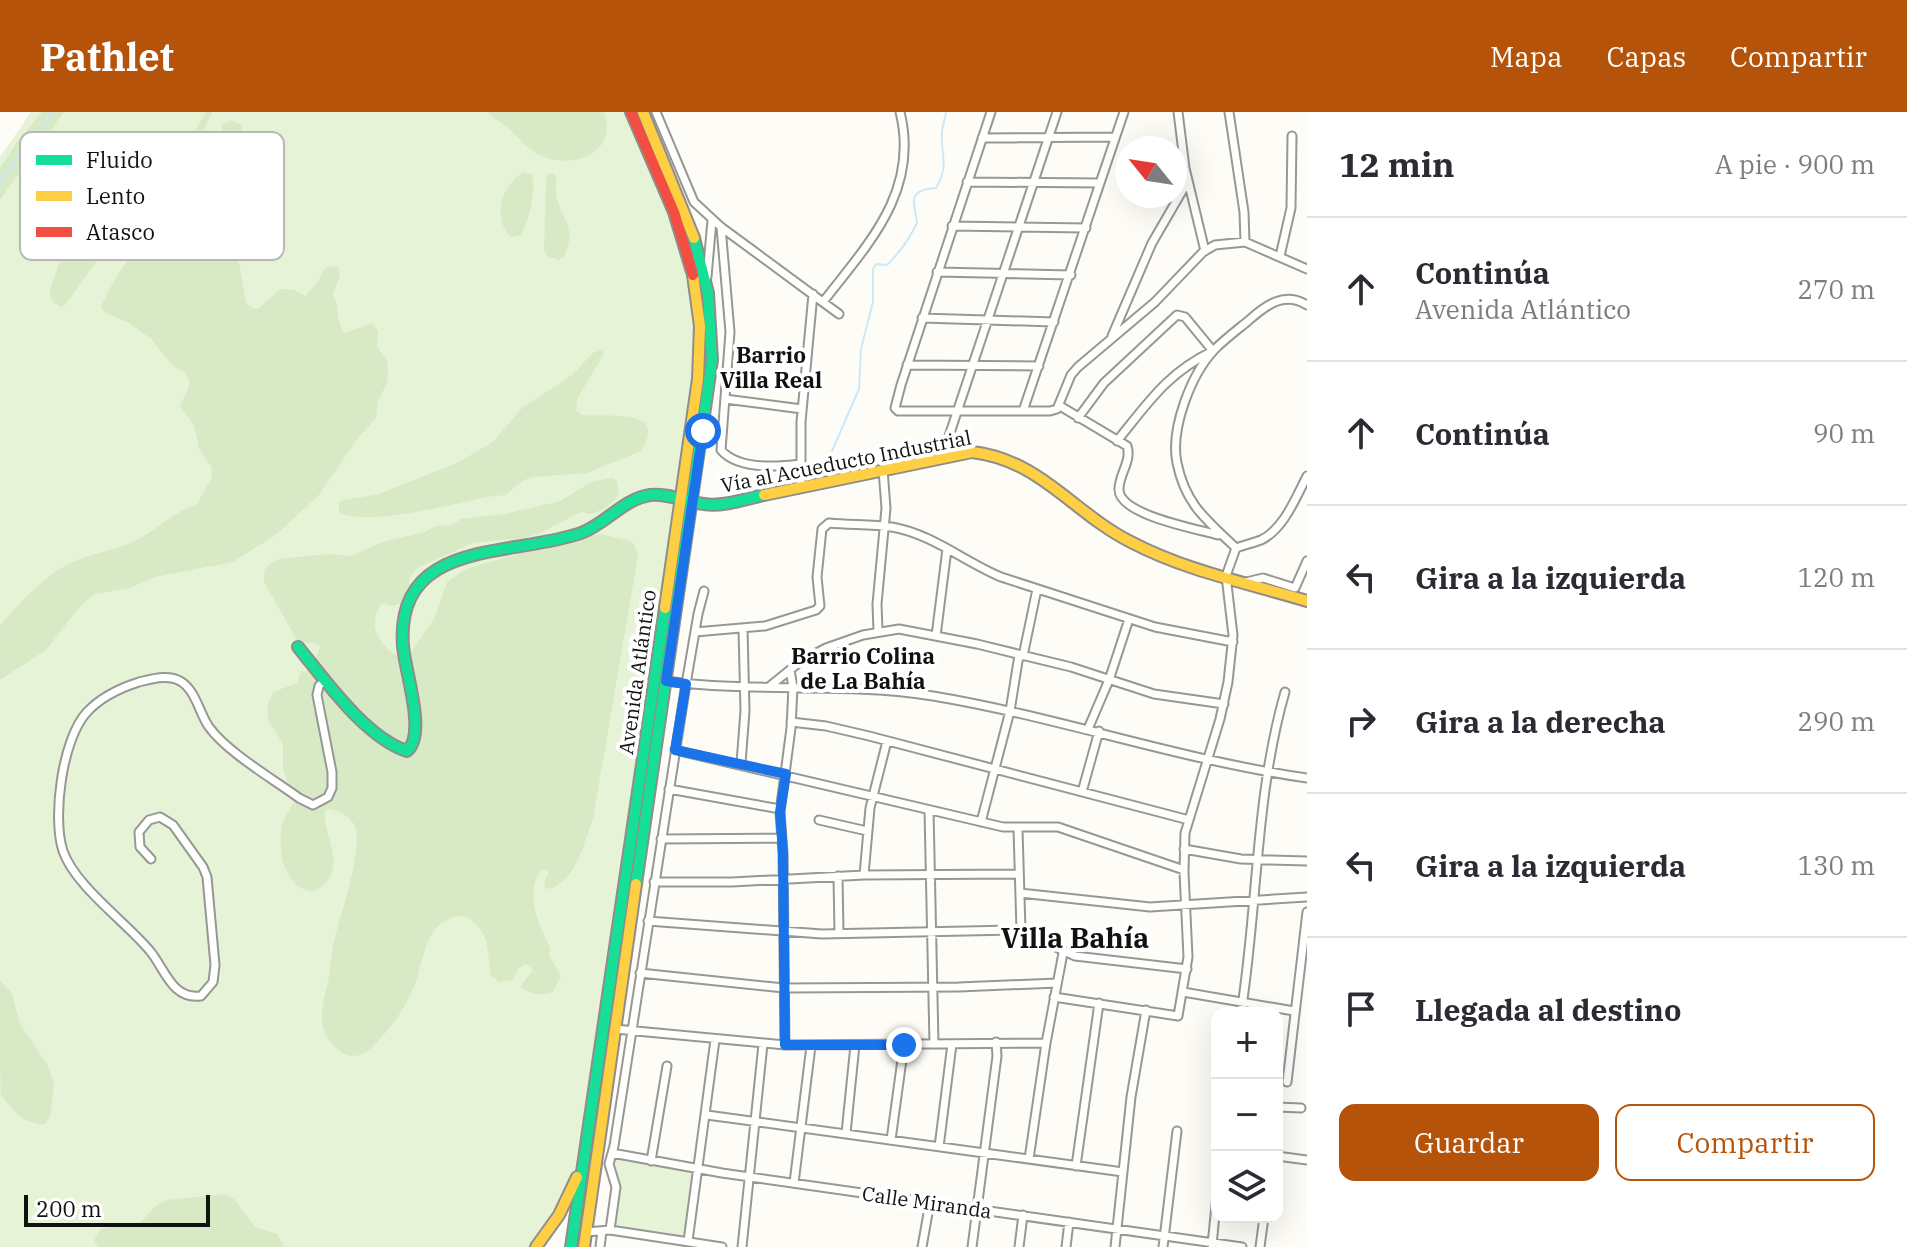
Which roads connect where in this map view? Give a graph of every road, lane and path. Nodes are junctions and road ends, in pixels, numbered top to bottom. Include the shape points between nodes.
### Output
1 (631, 112) edge
2 (643, 112) edge
3 (656, 112) edge
4 (900, 112) edge
5 (991, 112) edge
6 (1057, 112) edge
7 (1124, 112) edge
8 (1178, 112) edge
9 (1229, 112) edge
10 (1115, 136) edge
11 (1292, 136) dead end
12 (1049, 137) junction
13 (1115, 137) joint
14 (982, 138) junction
15 (1188, 181) junction
16 (967, 182) junction
17 (1034, 183) junction
18 (1100, 183) junction
19 (712, 220) junction
20 (952, 226) junction
21 (721, 227) junction
22 (1018, 228) junction
23 (1086, 228) junction
24 (1245, 242) junction
25 (1205, 251) junction
26 (1280, 256) junction
27 (1307, 269) edge
28 (937, 272) junction
29 (1003, 274) junction
30 (1071, 275) junction
31 (707, 280) junction
32 (813, 294) junction
33 (823, 302) junction
34 (1307, 305) edge
35 (839, 314) dead end
36 (922, 318) junction
37 (988, 319) junction
38 (1054, 322) junction
39 (1111, 338) junction
40 (1213, 351) junction
41 (907, 365) junction
42 (973, 365) junction
43 (1039, 366) junction
44 (725, 399) junction
45 (1060, 406) junction
46 (802, 409) junction
47 (1023, 411) junction
48 (957, 412) junction
49 (1078, 418) junction
50 (1117, 441) junction
51 (942, 457) junction
52 (800, 464) junction
53 (883, 468) junction
54 (1307, 476) edge
55 (801, 487) junction
56 (686, 502) junction
57 (884, 527) junction
58 (1223, 536) junction
59 (1236, 548) junction
60 (947, 549) junction
61 (1307, 561) edge
62 (1226, 576) junction
63 (1246, 582) junction
64 (1037, 589) junction
65 (704, 591) dead end
66 (1307, 601) edge
67 (1129, 619) junction
68 (743, 629) junction
69 (878, 631) junction
70 (695, 632) junction
71 (936, 636) junction
72 (1233, 642) junction
73 (298, 647) dead end
74 (1021, 656) junction
75 (790, 670) junction
76 (325, 680) junction
77 (1109, 680) junction
78 (666, 681) junction
79 (686, 684) junction
80 (744, 686) junction
81 (769, 686) junction
82 (793, 687) junction
83 (1285, 692) dead end
84 (1224, 704) junction
85 (1010, 711) junction
86 (791, 722) junction
87 (1088, 729) junction
88 (1099, 731) junction
89 (887, 741) junction
90 (675, 750) junction
91 (1207, 761) junction
92 (741, 763) junction
93 (995, 770) junction
94 (1266, 772) junction
95 (786, 774) junction
96 (1307, 778) edge
97 (669, 789) junction
98 (1082, 792) junction
99 (872, 796) junction
100 (780, 809) junction
101 (929, 810) junction
102 (819, 820) dead end
103 (1189, 820) junction
104 (981, 822) junction
105 (1018, 829) junction
106 (867, 831) junction
107 (782, 838) junction
108 (661, 839) junction
109 (1184, 849) junction
110 (151, 859) dead end
111 (1258, 859) junction
112 (1307, 861) edge
113 (1184, 870) junction
114 (1019, 874) junction
115 (864, 875) junction
116 (930, 875) junction
117 (838, 876) junction
118 (782, 879) junction
119 (654, 882) junction
120 (1020, 893) junction
121 (1307, 897) edge
122 (1255, 901) junction
123 (1186, 905) junction
124 (1307, 912) edge
125 (648, 921) junction
126 (931, 930) junction
127 (1021, 931) junction
128 (783, 933) junction
129 (839, 933) junction
130 (1063, 953) junction
131 (1187, 969) junction
132 (640, 973) junction
133 (1057, 983) junction
134 (932, 987) junction
135 (784, 988) junction
136 (1183, 992) junction
137 (1054, 997) junction
138 (1099, 1003) junction
139 (1242, 1003) junction
140 (1242, 1007) edge
141 (1146, 1010) junction
142 (1294, 1011) junction
143 (615, 1029) junction
144 (631, 1031) junction
145 (715, 1040) junction
146 (996, 1042) junction
147 (1046, 1043) junction
148 (763, 1044) junction
149 (934, 1044) junction
150 (952, 1044) junction
151 (785, 1045) junction
152 (855, 1045) junction
153 (904, 1045) junction
154 (811, 1046) junction
155 (667, 1066) dead end
156 (1287, 1082) dead end
157 (1283, 1107) edge
158 (1301, 1108) dead end
159 (707, 1115) junction
160 (755, 1121) junction
161 (801, 1127) junction
162 (1177, 1131) dead end
163 (846, 1133) junction
164 (891, 1140) junction
165 (939, 1147) junction
166 (585, 1152) junction
167 (612, 1153) junction
168 (984, 1153) junction
169 (1283, 1157) edge
170 (1029, 1159) junction
171 (1307, 1160) edge
172 (651, 1161) junction
173 (1076, 1166) junction
174 (700, 1169) junction
175 (1123, 1172) junction
176 (749, 1177) junction
177 (794, 1183) junction
178 (930, 1202) junction
179 (976, 1208) junction
180 (1023, 1215) junction
181 (1069, 1222) junction
182 (1214, 1223) edge
183 (1263, 1223) edge
184 (1117, 1228) junction
185 (606, 1230) junction
186 (586, 1232) junction
187 (1164, 1235) junction
188 (688, 1241) junction
189 (1212, 1245) edge
190 (536, 1247) edge
191 (571, 1247) edge
192 (584, 1247) edge
193 (600, 1247) edge
194 (722, 1247) edge
195 (742, 1247) edge
196 (922, 1247) edge
197 (972, 1247) edge
198 (1019, 1247) edge
199 (1066, 1247) edge
200 (1115, 1247) edge
201 (1163, 1247) edge
202 (1242, 1247) edge
203 (1260, 1247) edge

1 - 56 main road, Avenida Atlántico via 686,249 698,297 699,367
2 - 31 main road, Avenida Atlántico via 697,242
3 - 19 street via 694,202
4 - 33 street via 903,150 891,208
5 - 14 street
6 - 12 street
7 - 10 street
8 - 15 street
9 - 24 street
11 - 26 street via 1289,222
12 - 13 street
12 - 14 street
12 - 17 street
13 - 18 street
14 - 16 street
15 - 25 street
15 - 39 street via 1152,243
16 - 17 street
16 - 20 street
17 - 18 street
17 - 22 street
18 - 23 street
19 - 21 street
19 - 31 street
20 - 22 street
20 - 28 street
21 - 32 street
21 - 44 street via 730,332
22 - 23 street
22 - 29 street
23 - 30 street
24 - 25 street via 1219,243
24 - 26 street
25 - 39 street
26 - 27 street
28 - 29 street
28 - 36 street
29 - 30 street
29 - 37 street
30 - 38 street
31 - 56 main road, Avenida Atlántico via 712,360
32 - 33 street
32 - 46 street
33 - 35 street
34 - 40 street via 1282,298
36 - 37 street
36 - 41 street
37 - 38 street
37 - 42 street
38 - 43 street
39 - 45 street via 1074,372
40 - 49 street via 1185,317 1177,315 1104,383
40 - 50 street via 1168,379
40 - 58 street via 1182,408 1176,449 1194,506
41 - 42 street
41 - 48 street via 896,410
42 - 43 street
42 - 48 street
43 - 47 street
44 - 46 street
44 - 52 street via 723,454 760,466
45 - 47 street
45 - 49 street
46 - 52 street
47 - 48 street
48 - 51 street
49 - 50 street
50 - 58 street via 1129,449 1118,490 1131,508
51 - 53 main road, Vía al Acueducto Industrial
51 - 62 main road, Vía al Acueducto Industrial via 980,452 1012,459 1116,534
52 - 55 street
53 - 55 main road, Vía al Acueducto Industrial
53 - 57 street
54 - 59 street via 1277,527 1264,539
55 - 56 main road, Vía al Acueducto Industrial via 716,505
56 - 76 main road, Vía al Acueducto Industrial via 643,496 584,531 460,558 432,572 408,604 402,629 417,732 411,749 399,751 388,743
56 - 78 main road, Avenida Atlántico
56 - 166 main road, Avenida Atlántico
57 - 60 street
57 - 68 street via 826,524 817,565 819,609
57 - 69 street
58 - 59 street
59 - 62 street
60 - 64 street
60 - 71 street
61 - 63 street via 1295,588 1263,578
62 - 63 main road, Vía al Acueducto Industrial
62 - 72 street
63 - 66 main road, Vía al Acueducto Industrial
64 - 67 street
64 - 74 street
65 - 70 street
67 - 72 street
67 - 77 street
68 - 70 street
68 - 80 street
69 - 71 street
69 - 75 street via 826,648
70 - 79 street
71 - 74 street
72 - 84 street
73 - 76 main road
74 - 77 street
74 - 85 street
75 - 81 street
75 - 82 street
76 - 110 street via 317,695 333,782 328,797 313,805 222,742 189,689 177,680 160,678 128,686 89,710 75,733 58,808 65,857 150,951 176,990 201,996 215,972 205,872 165,818 149,820 139,832 140,847
77 - 84 street via 1163,696
77 - 87 street
78 - 79 street
78 - 143 main road, Avenida Atlántico
79 - 80 street
79 - 90 street
80 - 81 street
80 - 92 street
81 - 82 street
82 - 85 street via 911,693
82 - 86 street
83 - 94 street
84 - 91 street
85 - 87 street
85 - 93 street
86 - 89 street
86 - 95 street
87 - 88 street
88 - 91 street
88 - 98 street
89 - 93 street
89 - 99 street
90 - 92 street
90 - 97 street
91 - 94 street
91 - 103 street
92 - 95 street
93 - 98 street
93 - 104 street
94 - 96 street
94 - 111 street
95 - 99 street
95 - 100 street
97 - 100 street
97 - 108 street
98 - 103 street
99 - 101 street
99 - 106 street
100 - 107 street
101 - 104 street
101 - 116 street
102 - 106 street
103 - 109 street
104 - 105 street
105 - 113 street via 1058,827
105 - 114 street
106 - 115 street
107 - 108 street
107 - 118 street
108 - 119 street
109 - 111 street
109 - 113 street
111 - 112 street
111 - 122 street
113 - 123 street
114 - 116 street
114 - 120 street
115 - 116 street
115 - 117 street
116 - 126 street
117 - 118 street
117 - 129 street
118 - 119 street
118 - 128 street
119 - 125 street
120 - 123 street via 1133,906
120 - 127 street
121 - 122 street
122 - 123 street
122 - 139 street
123 - 131 street
124 - 142 street
125 - 128 street
125 - 132 street
126 - 127 street
126 - 129 street
126 - 134 street
127 - 130 street
128 - 129 street
128 - 135 street
130 - 131 street
130 - 133 street
131 - 136 street
132 - 135 street
132 - 144 street
133 - 134 street
133 - 137 street
134 - 135 street
134 - 149 street
135 - 151 street
136 - 139 street
136 - 141 street via 1178,1016
137 - 138 street
137 - 147 street
138 - 141 street
138 - 173 street
139 - 140 street
139 - 142 street
141 - 175 street
142 - 156 street
143 - 144 street
143 - 186 main road, Avenida Atlántico
144 - 145 street
144 - 167 street
145 - 148 street
145 - 159 street
146 - 147 street
146 - 150 street
146 - 168 street
147 - 170 street
148 - 151 street
148 - 160 street
149 - 150 street
149 - 153 street
150 - 165 street
151 - 154 street
152 - 153 street
152 - 154 street
152 - 163 street
153 - 164 street
154 - 161 street
155 - 172 street
157 - 158 street
159 - 160 street
159 - 174 street
160 - 161 street
160 - 176 street
161 - 163 street
161 - 177 street
162 - 187 street
163 - 164 street
164 - 165 street
165 - 168 street
166 - 190 main road via 567,1200
166 - 191 main road, Avenida Atlántico
167 - 172 street, Calle Miranda
167 - 185 street via 609,1169 616,1187
168 - 170 street
168 - 179 street
169 - 171 street
170 - 173 street
172 - 174 street, Calle Miranda
173 - 175 street
174 - 176 street, Calle Miranda
174 - 188 street
175 - 184 street
176 - 177 street, Calle Miranda
176 - 195 street
177 - 178 street, Calle Miranda
178 - 179 street, Calle Miranda
178 - 196 street
179 - 180 street, Calle Miranda
179 - 197 street
180 - 181 street, Calle Miranda
180 - 198 street
181 - 184 street, Calle Miranda
181 - 199 street
182 - 189 street
183 - 203 street
184 - 187 street, Calle Miranda
184 - 200 street
185 - 186 street
185 - 188 street
185 - 193 street
186 - 192 main road, Avenida Atlántico
187 - 189 street, Calle Miranda
187 - 201 street
188 - 194 street
189 - 202 street, Calle Miranda

